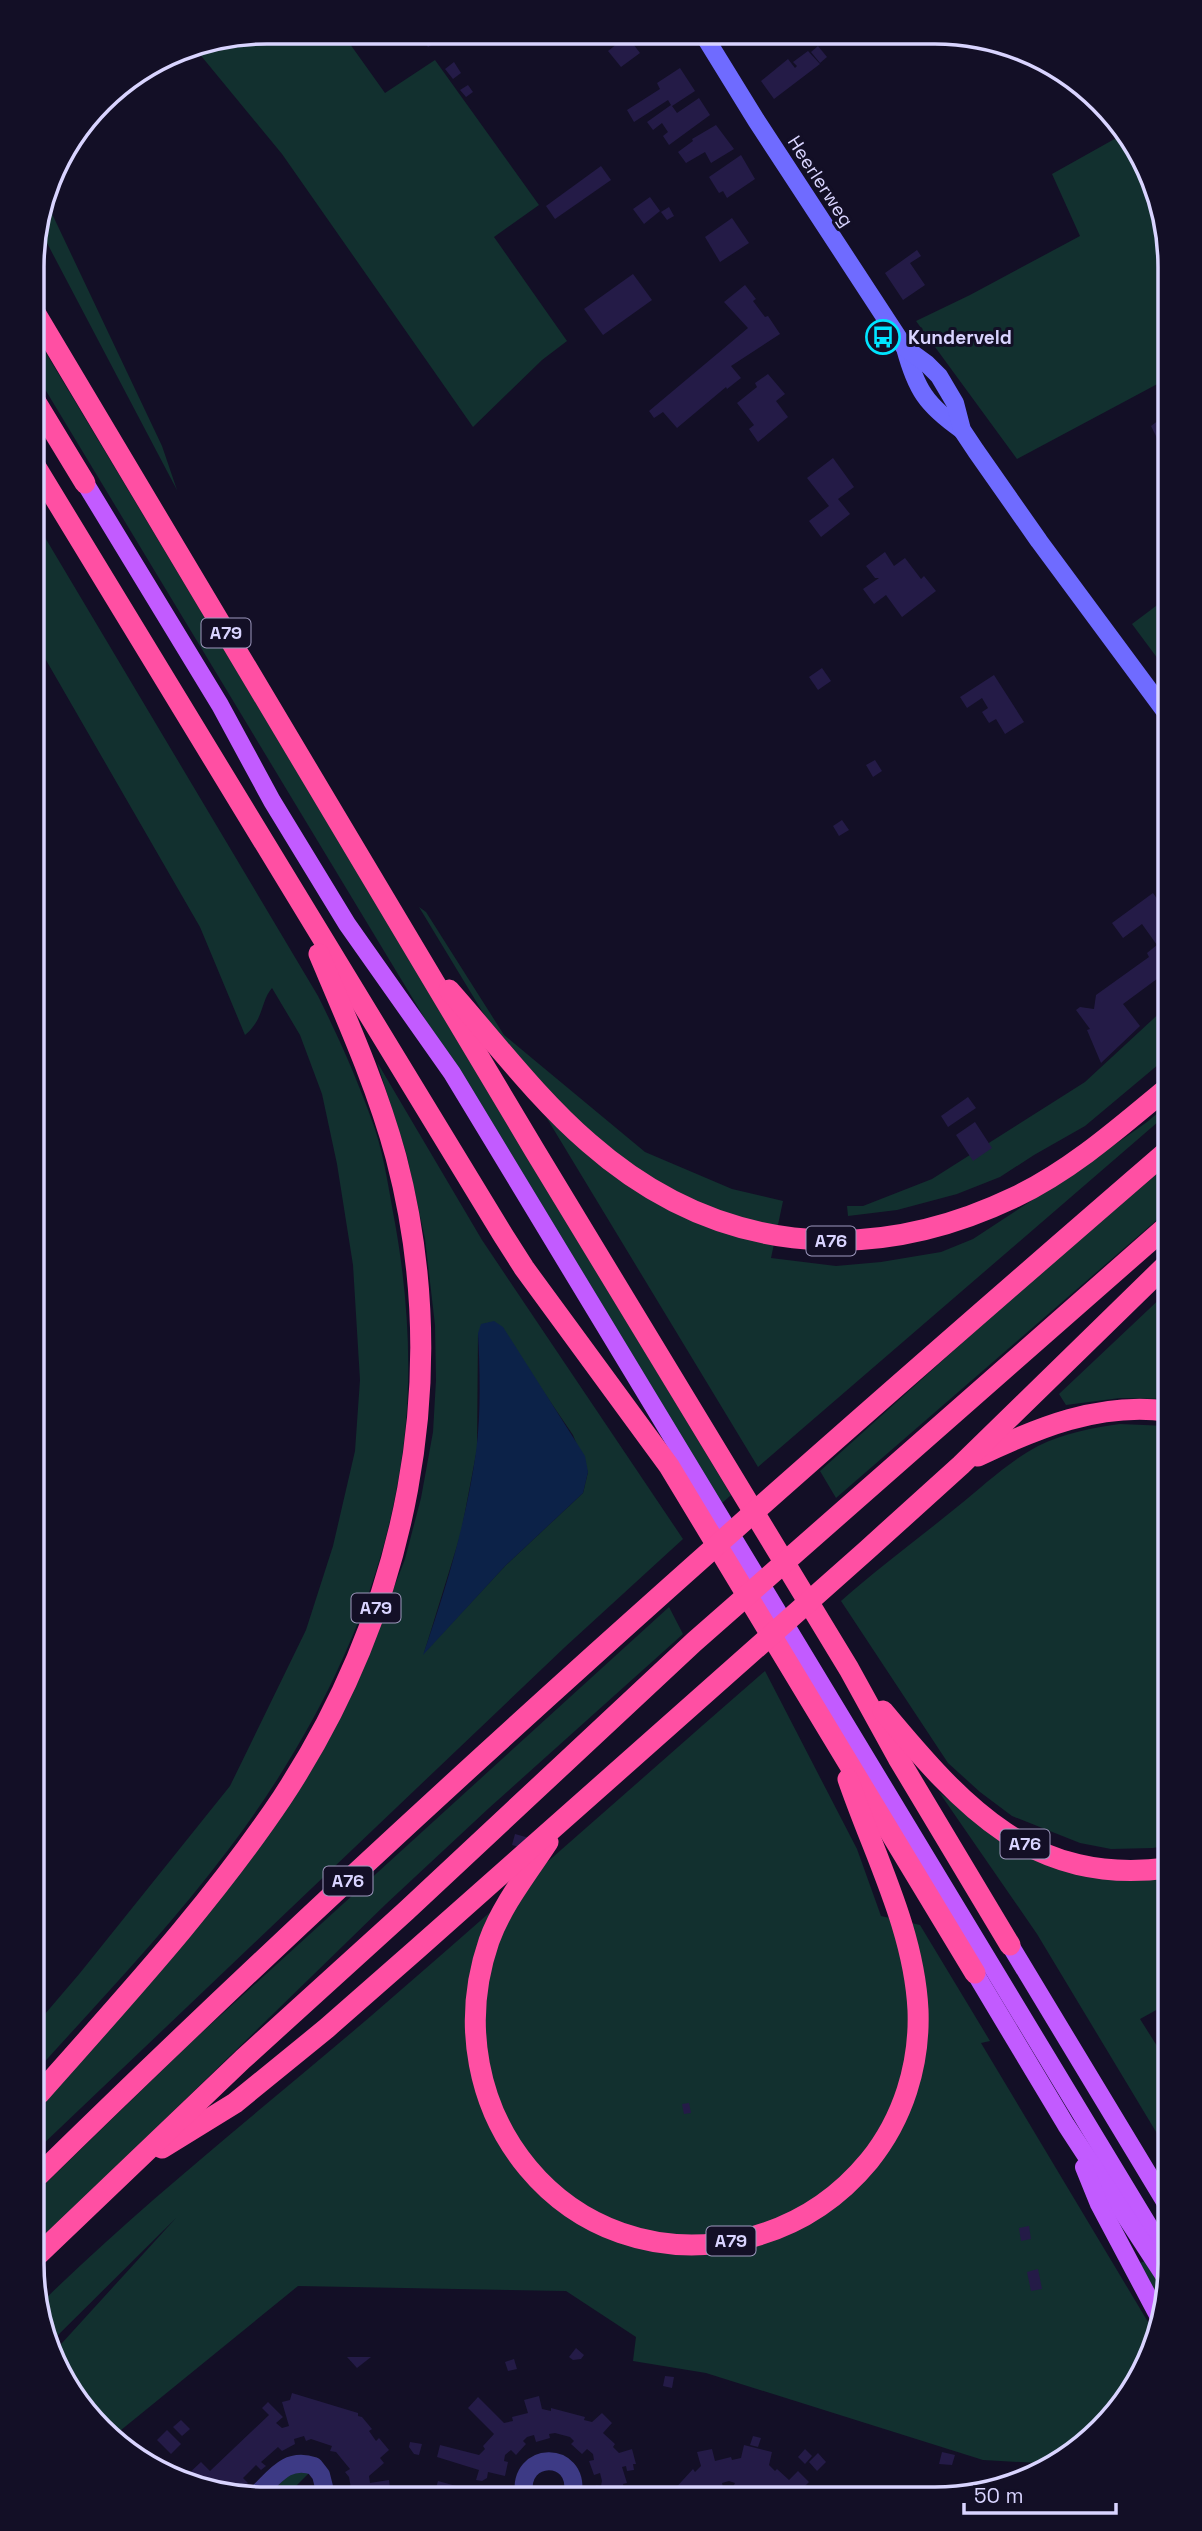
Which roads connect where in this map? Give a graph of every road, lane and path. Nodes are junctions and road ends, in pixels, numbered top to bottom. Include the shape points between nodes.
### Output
1 (710, 44) edge
2 (44, 325) edge
3 (44, 328) edge
4 (46, 331) junction
5 (905, 348) junction
6 (44, 416) edge
7 (962, 430) junction
8 (44, 480) edge
9 (85, 483) joint
10 (1158, 702) edge
11 (291, 887) junction
12 (415, 952) junction
13 (1158, 1095) edge
14 (1158, 1159) edge
15 (1158, 1234) edge
16 (1158, 1273) edge
17 (1158, 1411) edge
18 (961, 1465) junction
19 (849, 1669) junction
20 (833, 1738) junction
21 (565, 1818) junction
22 (1158, 1869) edge
23 (1010, 1945) joint
24 (975, 1973) joint
25 (44, 2088) edge
26 (1066, 2125) junction
27 (44, 2170) edge
28 (126, 2171) junction
29 (1158, 2190) edge
30 (1158, 2241) edge
31 (44, 2249) edge
32 (1158, 2266) edge
33 (1154, 2306) edge
34 (264, 2487) edge
35 (324, 2487) edge
36 (523, 2487) edge
37 (573, 2487) edge

1 - 5 street, Heerlerweg
2 - 4 highway, A79
3 - 4 highway, A79
4 - 12 highway, A79
5 - 7 street, Heerlerweg via 939,376 955,403
5 - 7 street, Heerlerweg via 927,402
6 - 9 highway, A79
7 - 10 street, Heerlerweg
8 - 11 highway, A79
9 - 30 main road, A79 via 220,705 272,802 370,959 459,1085
11 - 20 highway, A79 via 524,1268 669,1466
11 - 25 highway, A79 via 374,1088 404,1194 418,1290 421,1376 404,1511 384,1586 357,1658 299,1770 199,1909
12 - 13 highway, A76 via 542,1098 589,1143 635,1178 681,1204 770,1234 823,1241 875,1240 980,1212 1060,1170
12 - 19 highway, A79
14 - 27 highway, A76 via 662,1593 358,1872
15 - 28 highway via 694,1642
16 - 18 highway
17 - 18 highway via 1122,1409 1085,1415 1024,1434
18 - 21 highway
19 - 22 highway, A76 via 954,1792 1016,1839 1082,1867 1129,1872
19 - 23 highway, A79
20 - 21 highway, A79 via 904,1930 916,1989 916,2051 905,2097 886,2138 848,2184 817,2209 776,2230 723,2243 681,2245 620,2232 555,2194 525,2165 501,2129 478,2066 474,2026 478,1983 497,1922
20 - 24 highway, A79
21 - 28 highway via 235,2103
23 - 29 main road, A79
24 - 26 main road, A79
26 - 32 main road, A79
26 - 33 main road, A79 via 1100,2204
28 - 31 highway
34 - 35 street via 294,2463 314,2466
36 - 37 street via 526,2475 537,2463 546,2461 562,2464 573,2477

